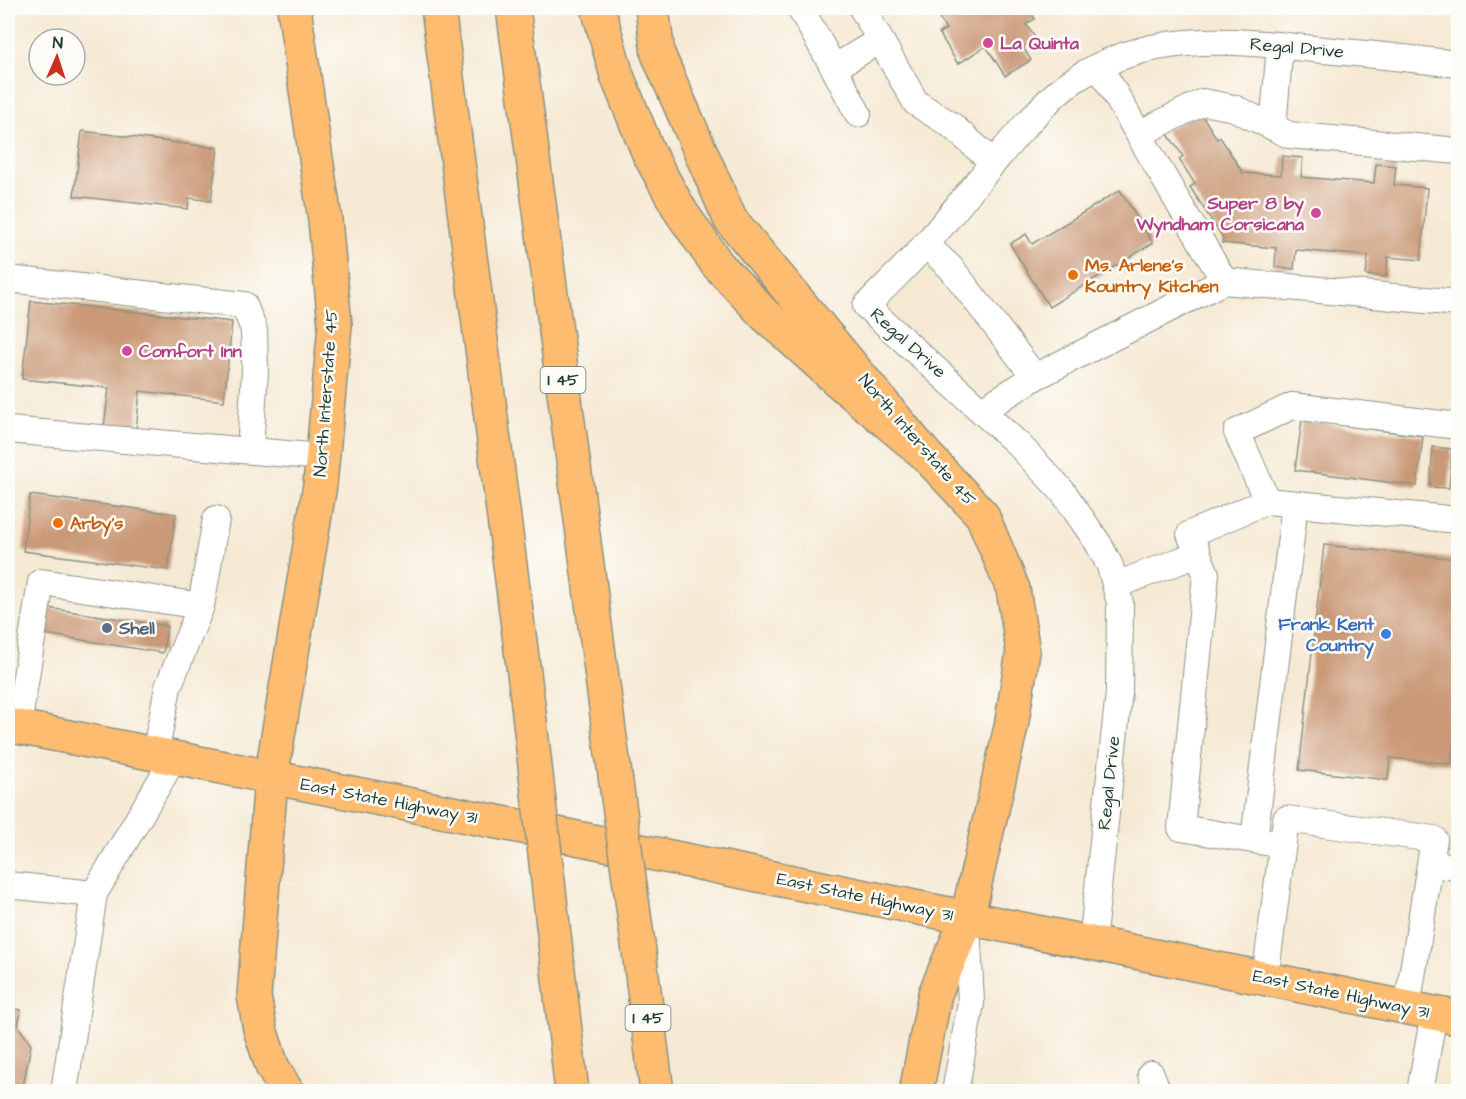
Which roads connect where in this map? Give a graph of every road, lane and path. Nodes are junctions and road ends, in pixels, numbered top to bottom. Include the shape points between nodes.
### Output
1 (294, 8) edge
2 (438, 8) edge
3 (513, 8) edge
4 (598, 8) edge
5 (652, 8) edge
6 (800, 8) edge
7 (862, 8) edge
8 (880, 40) junction
9 (1280, 45) junction
10 (1458, 64) edge
11 (1098, 66) junction
12 (834, 68) junction
13 (858, 114) dead end
14 (1273, 127) junction
15 (1138, 134) junction
16 (1458, 151) edge
17 (993, 162) junction
18 (926, 244) junction
19 (8, 279) edge
20 (1224, 281) junction
21 (1458, 303) edge
22 (1035, 377) junction
23 (982, 410) junction
24 (1458, 426) edge
25 (8, 430) edge
26 (250, 450) junction
27 (924, 453) junction
28 (322, 456) junction
29 (1267, 501) junction
30 (1295, 504) junction
31 (216, 519) dead end
32 (1458, 520) edge
33 (1198, 554) junction
34 (1116, 585) junction
35 (201, 606) junction
36 (13, 726) edge
37 (164, 757) junction
38 (271, 778) junction
39 (1254, 840) junction
40 (1283, 845) junction
41 (1430, 864) junction
42 (1458, 867) edge
43 (8, 885) edge
44 (94, 894) junction
45 (967, 918) junction
46 (1092, 944) junction
47 (1265, 979) junction
48 (1433, 1013) edge
49 (64, 1092) edge
50 (287, 1092) edge
51 (572, 1092) edge
52 (657, 1092) edge
53 (916, 1092) edge
54 (954, 1092) edge
55 (1420, 1092) edge

1 - 28 main road, North Interstate 45 via 325,220 334,325
2 - 51 main road, bridge via 528,704
3 - 52 main road, I 45, bridge
4 - 27 main road via 617,76 649,154 681,212 717,264 765,315
5 - 27 main road, North Interstate 45 via 658,54 730,219
6 - 12 street
7 - 8 street
8 - 12 street
8 - 17 street via 916,103 951,125
9 - 10 street, Regal Drive
9 - 11 street, Regal Drive via 1188,42 1149,48
9 - 14 street
11 - 15 street
11 - 17 street, Regal Drive via 1067,85
12 - 13 street
14 - 15 street via 1234,108 1203,102
14 - 16 street via 1288,135
15 - 20 street
17 - 18 street, Regal Drive
18 - 22 street via 951,268
18 - 23 street, Regal Drive via 866,306
19 - 26 street via 244,305 254,330
20 - 21 street
20 - 22 street
22 - 23 street
23 - 34 street, Regal Drive via 1063,492 1098,543
24 - 29 street via 1292,406 1238,432
25 - 26 street
26 - 28 street
27 - 45 main road, North Interstate 45 via 982,515 1013,589 1023,652 1011,727
28 - 38 main road, North Interstate 45
29 - 30 street
29 - 33 street via 1190,534
30 - 32 street
30 - 39 street
31 - 35 street
33 - 34 street
33 - 39 street via 1206,574 1181,828
34 - 46 street, Regal Drive via 1120,603 1119,692
35 - 36 street via 41,582
35 - 37 street via 168,687
36 - 37 main road, East State Highway 31
37 - 38 main road, East State Highway 31
37 - 44 street
38 - 45 main road, East State Highway 31
38 - 50 main road, North Interstate 45 via 254,996 272,1066
39 - 40 street
40 - 41 street via 1286,819 1434,839
40 - 47 street
41 - 42 street
41 - 48 street
43 - 44 street
44 - 49 street
45 - 46 main road, East State Highway 31
45 - 53 main road, North Interstate 45 via 935,994
45 - 54 street via 971,1003
46 - 47 main road, East State Highway 31
47 - 48 main road, East State Highway 31
48 - 55 street

